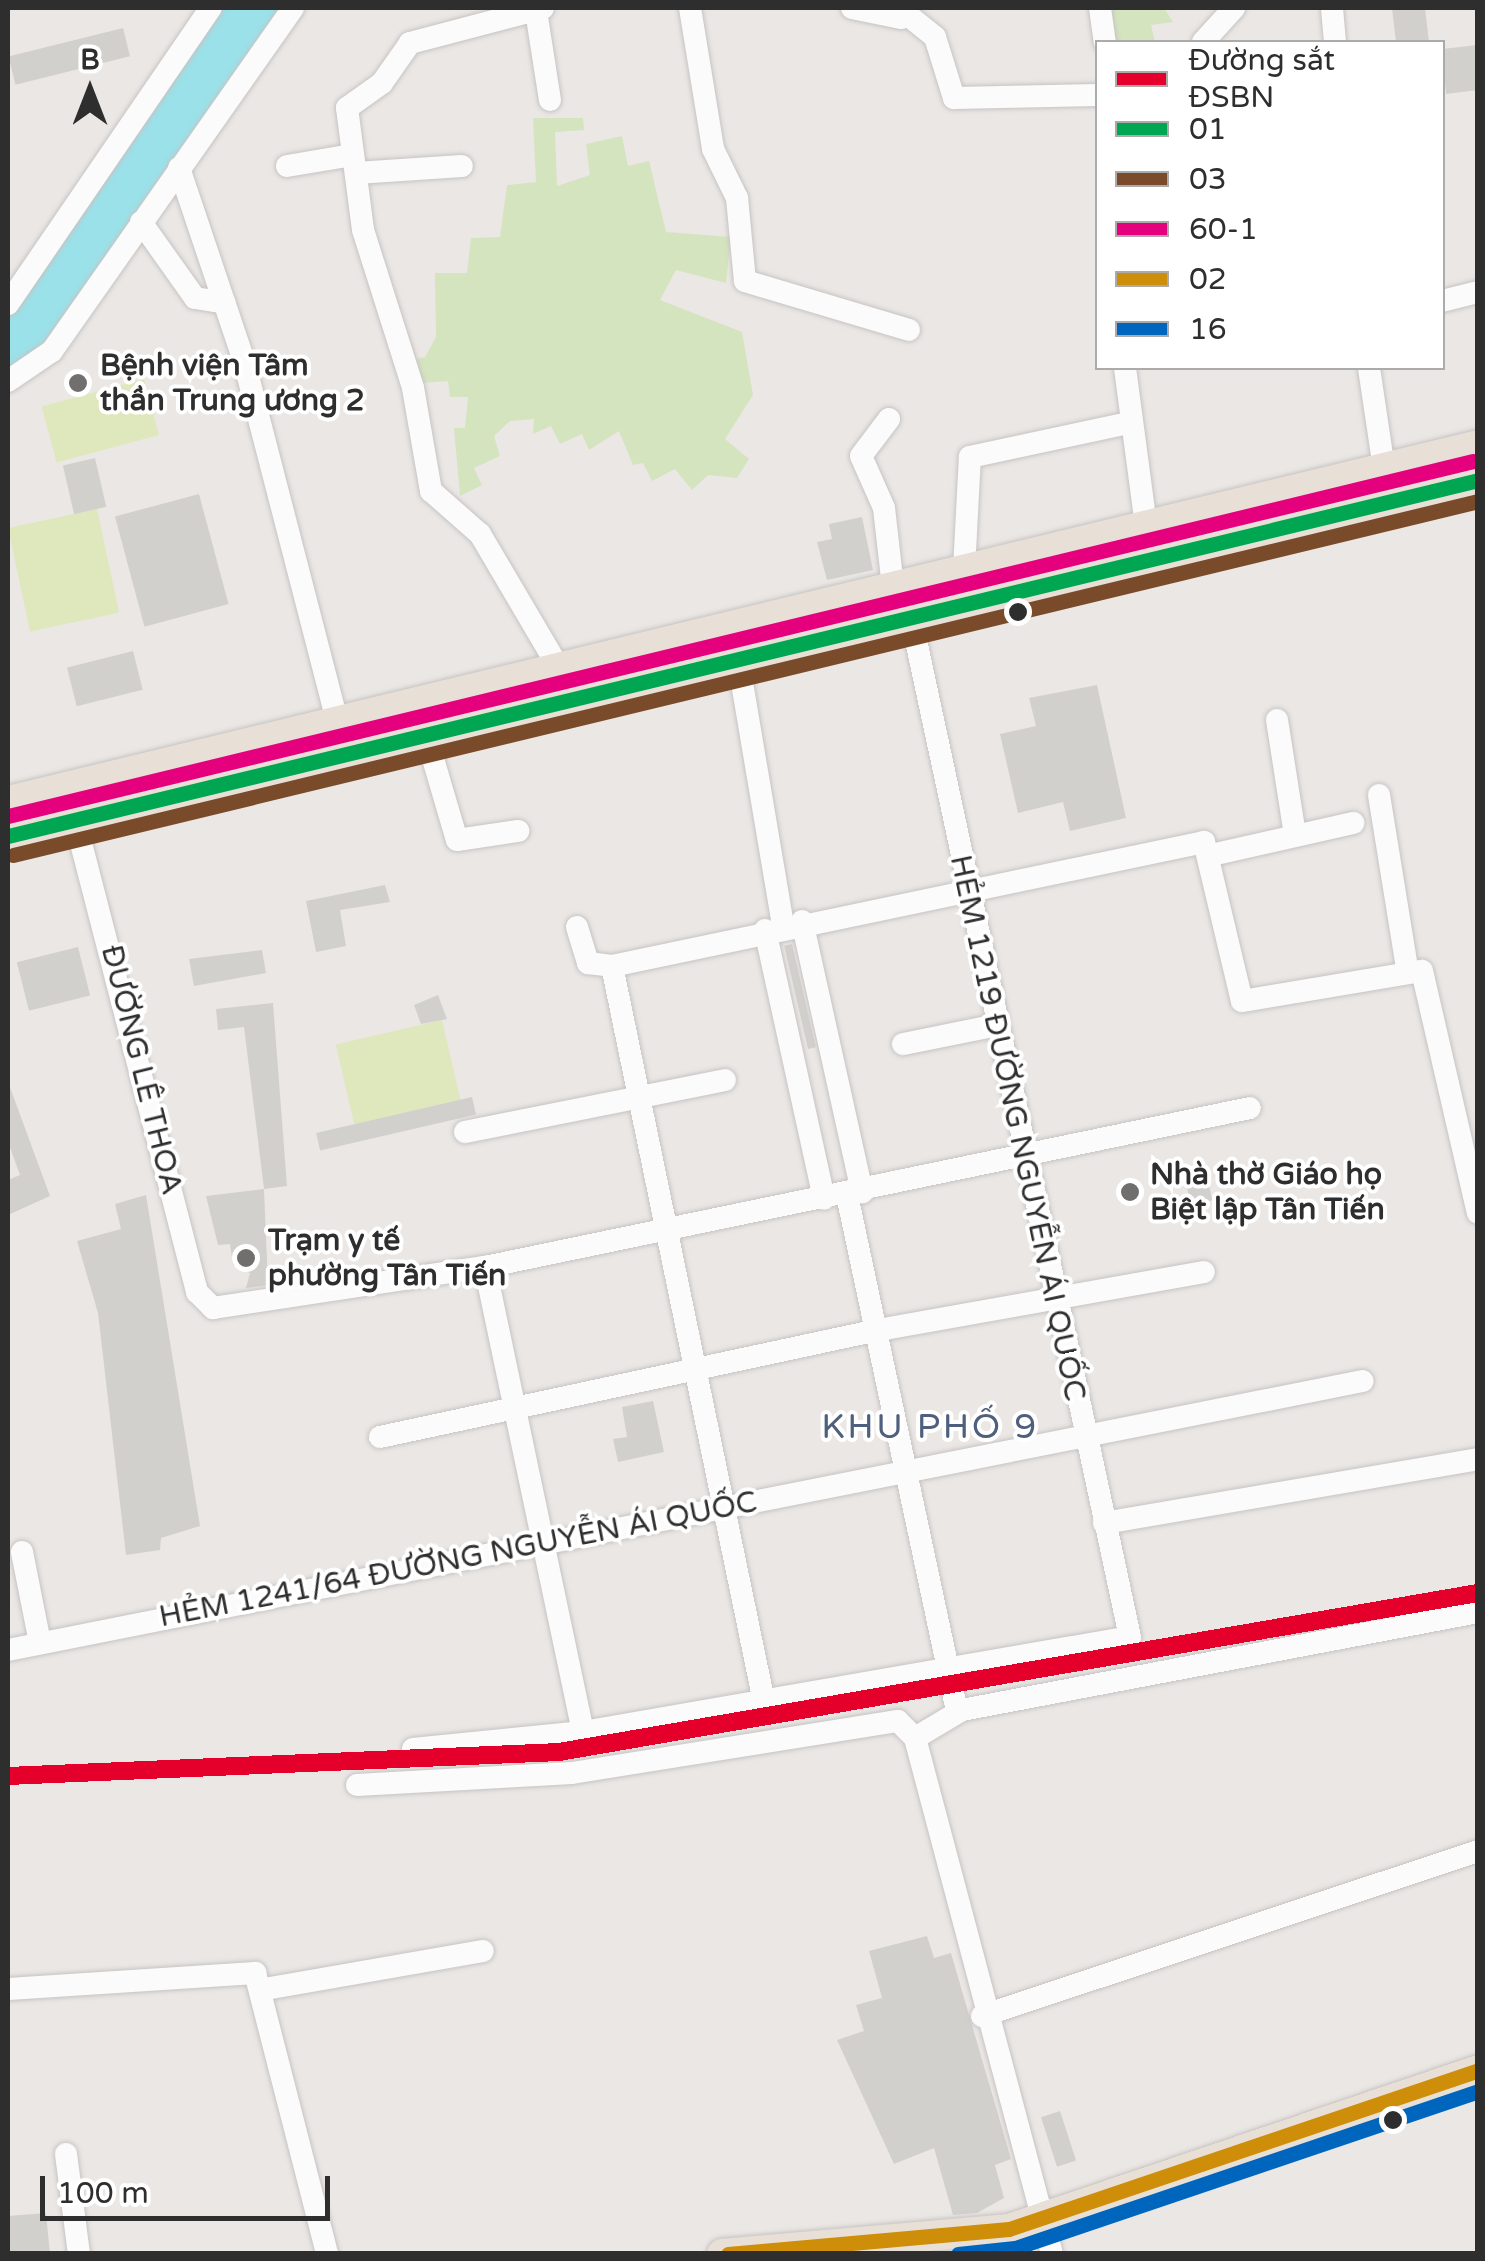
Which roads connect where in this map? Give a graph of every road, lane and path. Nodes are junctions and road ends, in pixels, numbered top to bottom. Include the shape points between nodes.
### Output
1 (212, 8) edge
2 (292, 8) edge
3 (690, 8) edge
4 (852, 8) edge
5 (1100, 8) edge
6 (1234, 8) edge
7 (1332, 8) edge
8 (543, 9) edge
9 (900, 13) edge
10 (1105, 40) edge
11 (1206, 40) edge
12 (1335, 40) edge
13 (1095, 95) edge
14 (550, 100) dead end
15 (354, 164) junction
16 (287, 166) dead end
17 (462, 166) dead end
18 (179, 168) junction
19 (141, 222) junction
20 (1478, 292) edge
21 (1445, 299) edge
22 (225, 303) junction
23 (8, 304) edge
24 (909, 330) dead end
25 (1125, 370) edge
26 (1369, 370) edge
27 (8, 381) edge
28 (890, 418) dead end
29 (1129, 423) junction
30 (1478, 446) edge
31 (1384, 468) junction
32 (1478, 480) edge
33 (1146, 526) junction
34 (964, 570) junction
35 (892, 587) junction
36 (911, 617) junction
37 (738, 659) junction
38 (558, 668) junction
39 (1277, 720) dead end
40 (338, 721) junction
41 (426, 735) junction
42 (66, 788) junction
43 (1379, 795) dead end
44 (8, 802) edge
45 (75, 820) junction
46 (1353, 823) dead end
47 (518, 831) dead end
48 (1295, 835) junction
49 (8, 836) edge
50 (1211, 854) junction
51 (968, 891) junction
52 (783, 926) junction
53 (577, 927) dead end
54 (612, 966) junction
55 (1406, 968) junction
56 (997, 1026) junction
57 (903, 1044) dead end
58 (726, 1080) dead end
59 (638, 1097) junction
60 (1250, 1108) dead end
61 (465, 1132) dead end
62 (1024, 1159) junction
63 (844, 1195) junction
64 (1478, 1213) edge
65 (664, 1232) junction
66 (485, 1268) junction
67 (1204, 1272) dead end
68 (1053, 1296) junction
69 (873, 1331) junction
70 (694, 1367) junction
71 (1363, 1382) dead end
72 (514, 1410) junction
73 (1080, 1430) junction
74 (380, 1437) dead end
75 (1478, 1459) edge
76 (907, 1467) junction
77 (724, 1508) junction
78 (1104, 1524) junction
79 (542, 1546) junction
80 (22, 1552) dead end
81 (1478, 1612) edge
82 (40, 1644) junction
83 (8, 1650) edge
84 (954, 1670) junction
85 (764, 1702) junction
86 (957, 1711) junction
87 (583, 1732) junction
88 (915, 1738) junction
89 (412, 1749) dead end
90 (358, 1785) dead end
91 (1478, 1851) edge
92 (483, 1951) dead end
93 (8, 1989) edge
94 (266, 1989) junction
95 (982, 2016) junction
96 (1478, 2070) edge
97 (66, 2154) dead end
98 (1042, 2220) junction
99 (80, 2254) edge
100 (327, 2254) edge
101 (722, 2254) edge
102 (1052, 2254) edge

1 - 23 street
2 - 18 street
3 - 24 street via 713,149 738,198 745,280
4 - 9 street
5 - 10 street
6 - 11 street
7 - 12 street
8 - 14 street
8 - 15 street via 397,51 382,83 349,100
9 - 13 street via 936,37 954,98
15 - 16 street
15 - 17 street
15 - 38 street via 363,230 413,388 431,492 480,534
18 - 19 street
18 - 22 street
19 - 22 street via 195,298
19 - 27 street via 52,352
20 - 21 street
22 - 40 street
25 - 29 street
26 - 31 street
28 - 35 street via 861,456 884,508
29 - 33 street
29 - 34 street via 970,457
30 - 31 main road
31 - 33 main road
32 - 36 main road
33 - 34 main road
34 - 35 main road
35 - 38 main road
36 - 37 main road
36 - 51 street, HẺM 1219 ĐƯỜNG NGUYỄN ÁI QUỐC
37 - 41 main road
37 - 52 street
38 - 40 main road
39 - 48 street
40 - 42 main road
41 - 45 main road
41 - 47 street via 457,840
42 - 44 main road
42 - 45 main road
43 - 55 street
45 - 49 main road
45 - 66 street, ĐƯỜNG LÊ THOA via 197,1292 218,1308
46 - 48 street
48 - 50 street
50 - 51 street via 1190,841
50 - 55 street via 1242,1001
51 - 52 street
51 - 56 street, HẺM 1219 ĐƯỜNG NGUYỄN ÁI QUỐC
52 - 54 street
52 - 63 street
52 - 63 street
53 - 54 street via 588,964
54 - 59 street
55 - 64 street via 1422,972
56 - 57 street
56 - 62 street, HẺM 1219 ĐƯỜNG NGUYỄN ÁI QUỐC
58 - 59 street
59 - 61 street
59 - 65 street
60 - 62 street
62 - 63 street
62 - 68 street, HẺM 1219 ĐƯỜNG NGUYỄN ÁI QUỐC
63 - 65 street
63 - 69 street
65 - 66 street
65 - 70 street
66 - 72 street
67 - 68 street
68 - 69 street
68 - 73 street, HẺM 1219 ĐƯỜNG NGUYỄN ÁI QUỐC
69 - 70 street
69 - 76 street
70 - 72 street
70 - 77 street
71 - 73 street, HẺM 1241/64 ĐƯỜNG NGUYỄN ÁI QUỐC
72 - 74 street
72 - 79 street
73 - 76 street, HẺM 1241/64 ĐƯỜNG NGUYỄN ÁI QUỐC
73 - 78 street, HẺM 1219 ĐƯỜNG NGUYỄN ÁI QUỐC
75 - 78 street
76 - 77 street, HẺM 1241/64 ĐƯỜNG NGUYỄN ÁI QUỐC
76 - 84 street
77 - 79 street, HẺM 1241/64 ĐƯỜNG NGUYỄN ÁI QUỐC
77 - 85 street
78 - 84 street, HẺM 1219 ĐƯỜNG NGUYỄN ÁI QUỐC via 1130,1637
79 - 82 street, HẺM 1241/64 ĐƯỜNG NGUYỄN ÁI QUỐC
79 - 87 street
80 - 82 street
81 - 86 street
82 - 83 street, HẺM 1241/64 ĐƯỜNG NGUYỄN ÁI QUỐC
84 - 85 street
84 - 86 street
85 - 87 street
86 - 88 street
87 - 89 street
88 - 90 street via 898,1722 556,1774
88 - 95 street
91 - 95 street
92 - 94 street
93 - 94 street via 247,1971
94 - 100 street
95 - 98 street
96 - 98 main road
97 - 99 street
98 - 101 main road via 962,2238
98 - 102 street

